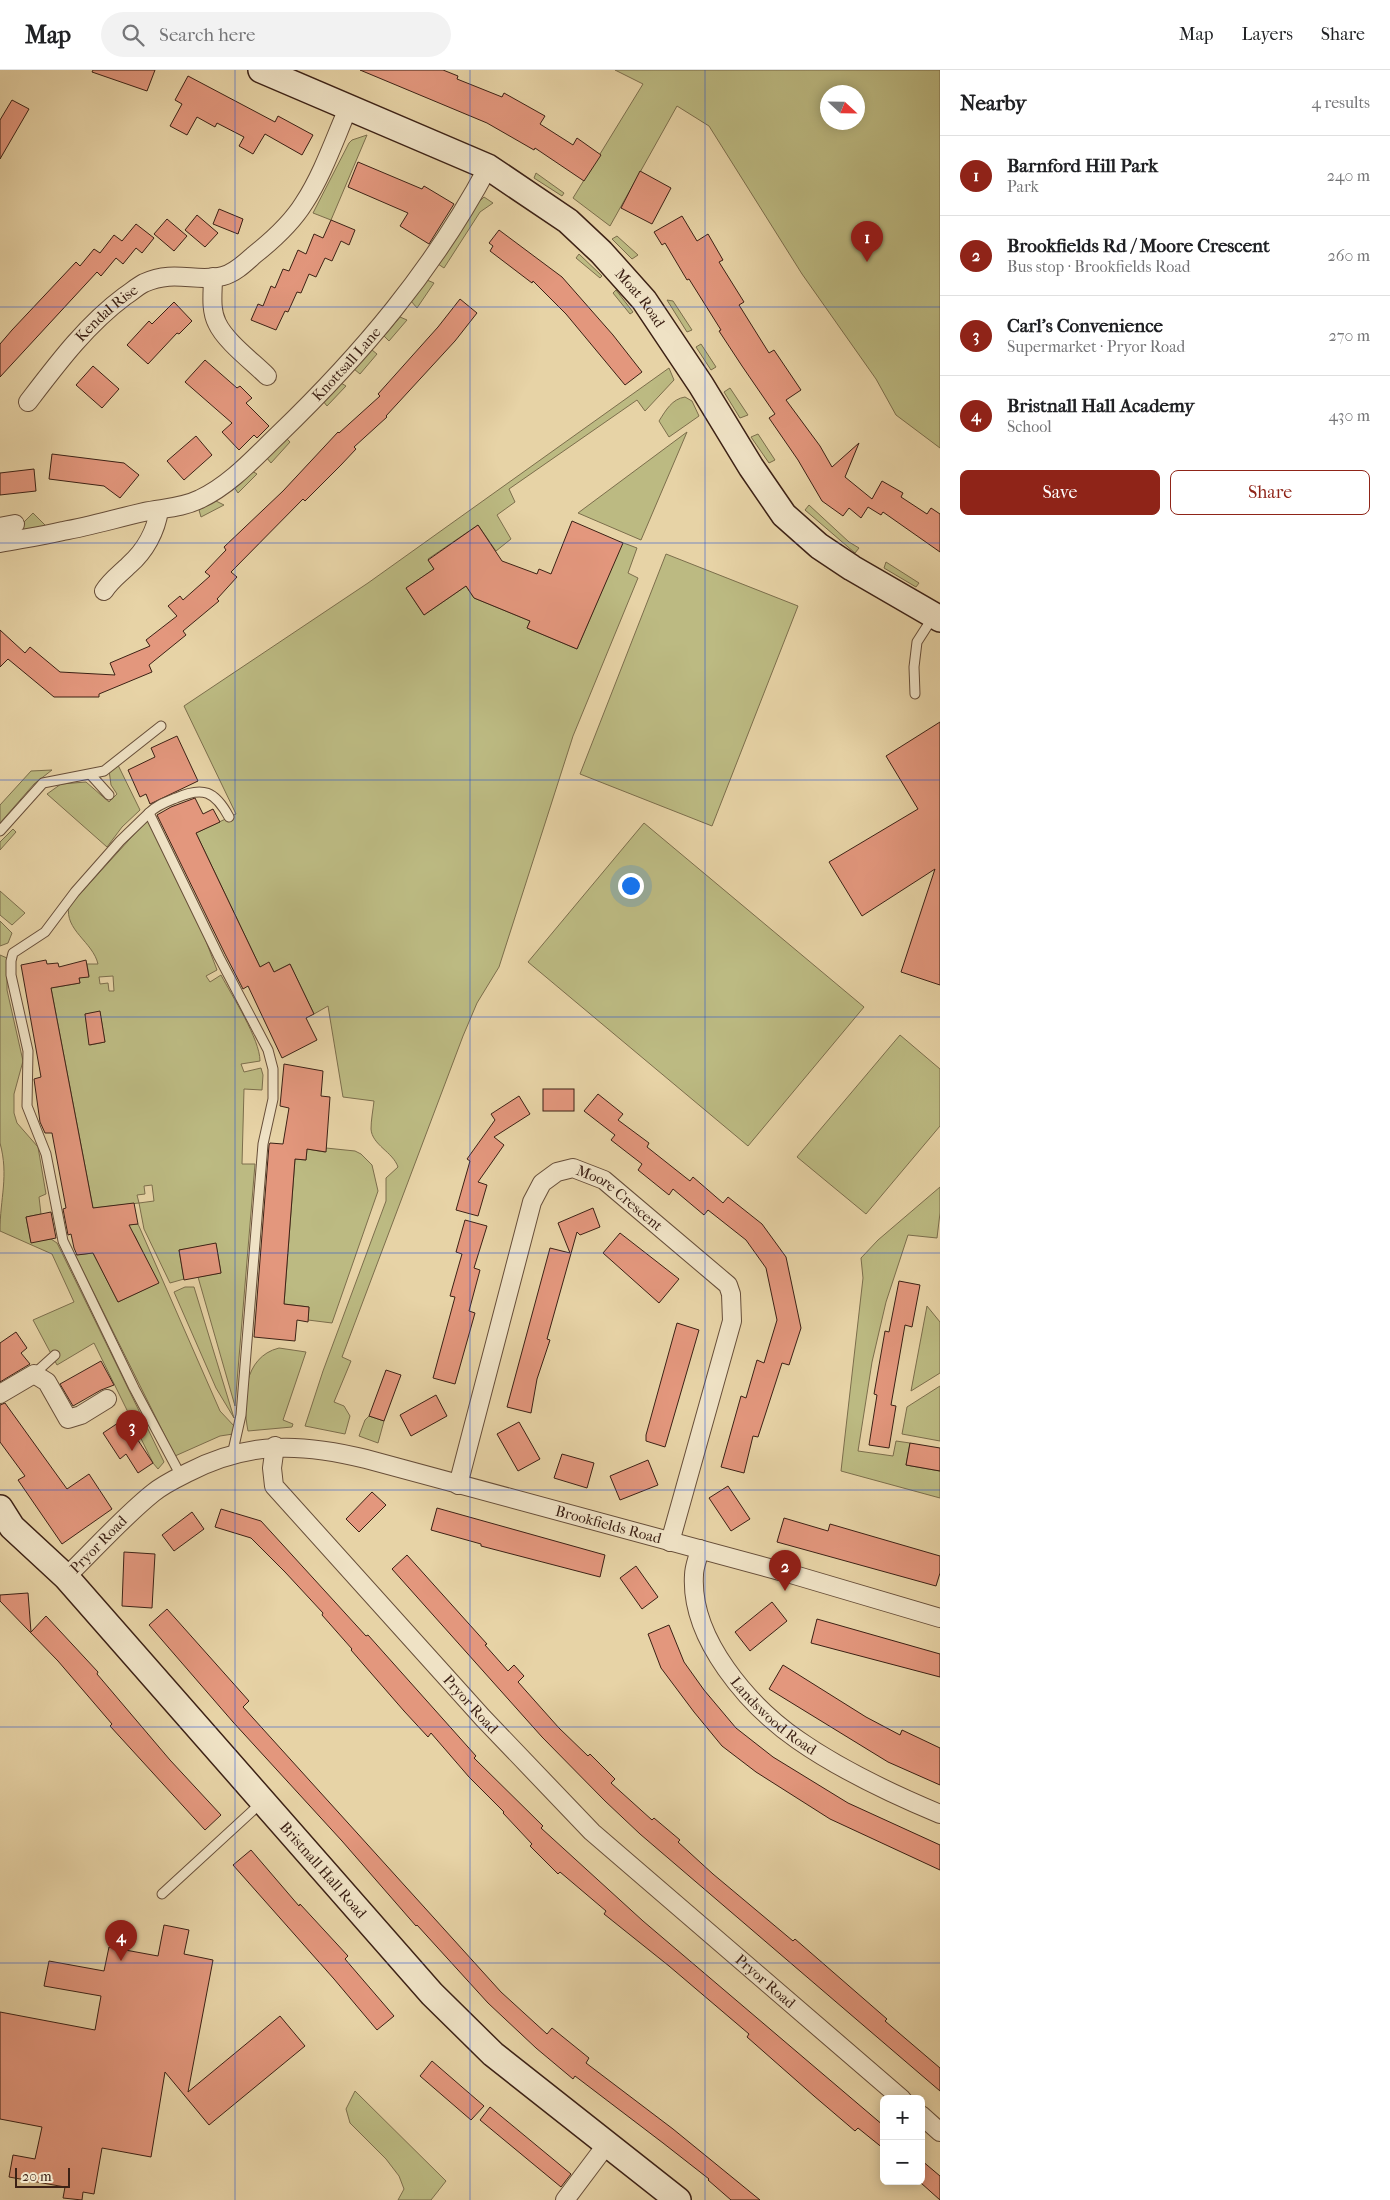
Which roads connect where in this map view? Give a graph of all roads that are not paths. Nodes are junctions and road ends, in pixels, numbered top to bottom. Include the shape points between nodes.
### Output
1 (261, 70) edge
2 (349, 106) junction
3 (488, 167) junction
4 (213, 278) junction
5 (268, 376) dead end
6 (28, 402) dead end
7 (160, 510) junction
8 (0, 543) edge
9 (104, 591) dead end
10 (937, 617) edge
11 (915, 694) dead end
12 (161, 726) dead end
13 (91, 775) junction
14 (109, 795) dead end
15 (149, 813) junction
16 (229, 817) dead end
17 (0, 831) edge
18 (55, 1355) dead end
19 (34, 1374) junction
20 (0, 1394) edge
21 (107, 1399) dead end
22 (275, 1446) junction
23 (232, 1455) junction
24 (181, 1476) junction
25 (458, 1485) junction
26 (4, 1522) edge
27 (670, 1542) junction
28 (700, 1549) junction
29 (66, 1577) junction
30 (940, 1618) edge
31 (263, 1801) junction
32 (940, 1814) edge
33 (162, 1894) dead end
34 (897, 2095) edge
35 (925, 2119) edge
36 (940, 2132) edge
37 (607, 2144) junction
38 (565, 2200) edge
39 (678, 2200) edge

1 - 2 street, Moat Road
2 - 3 street, Moat Road
2 - 4 street, Kendal Rise via 314,187 295,217 233,272
3 - 7 street, Knottsall Lane via 412,288 356,355 224,485 200,500
3 - 10 street, Moat Road via 568,222 602,252 644,300 784,515 819,546
4 - 5 street via 216,323
4 - 6 street, Kendal Rise via 178,275 143,284 82,334
7 - 8 street, Knottsall Lane
7 - 9 street via 148,542
10 - 11 lane via 917,642
12 - 13 lane via 104,771
13 - 14 lane
13 - 17 lane via 44,783
15 - 16 lane via 156,806 198,791 218,800
15 - 23 lane via 268,1050 273,1069 273,1098 264,1144 241,1415
15 - 24 lane via 75,892 45,932 13,953 10,968 28,1051 27,1106 46,1154 63,1241 138,1396
18 - 19 lane
19 - 20 street
19 - 21 street via 47,1382 68,1419
22 - 23 street, Pryor Road
22 - 25 street, Brookfields Road via 346,1454
22 - 34 street, Pryor Road via 274,1486 483,1718 592,1832
23 - 24 street, Pryor Road via 210,1461
24 - 29 street, Pryor Road via 148,1497
25 - 27 street, Brookfields Road
25 - 27 street, Moore Crescent via 532,1202 542,1183 558,1172 573,1168 604,1180 728,1285 731,1294 732,1321
26 - 29 street, Bristnall Hall Road
27 - 28 street, Brookfields Road
28 - 30 street, Brookfields Road
28 - 32 street, Landswood Road via 694,1575 695,1592 706,1634 722,1664 757,1706 785,1731 817,1752
29 - 31 street, Bristnall Hall Road
31 - 33 lane
31 - 37 street, Bristnall Hall Road via 432,1994 493,2054
35 - 36 street
37 - 38 street
37 - 39 street, Bristnall Hall Road

